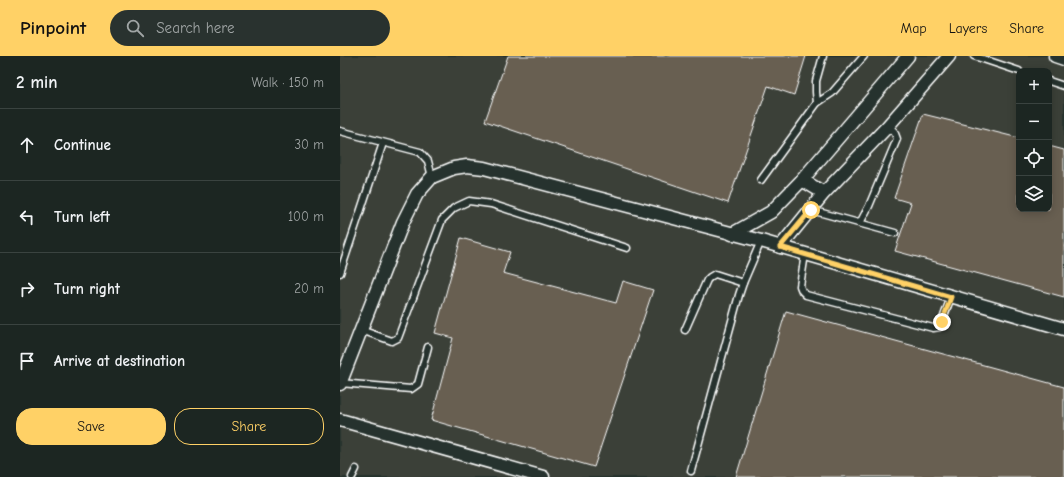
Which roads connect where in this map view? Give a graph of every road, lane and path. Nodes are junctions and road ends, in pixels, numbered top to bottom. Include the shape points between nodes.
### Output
1 (823, 56) edge
2 (864, 56) edge
3 (908, 56) edge
4 (949, 56) edge
5 (974, 56) edge
6 (1055, 56) edge
7 (1064, 59) edge
8 (1016, 70) edge
9 (1052, 82) edge
10 (1064, 86) edge
11 (817, 103) junction
12 (887, 127) junction
13 (340, 131) edge
14 (383, 143) junction
15 (432, 177) junction
16 (761, 180) dead end
17 (802, 180) junction
18 (824, 193) junction
19 (811, 210) junction
20 (860, 223) junction
21 (895, 233) dead end
22 (732, 234) junction
23 (761, 241) junction
24 (780, 247) junction
25 (628, 248) dead end
26 (805, 254) junction
27 (340, 273) edge
28 (743, 284) junction
29 (951, 297) junction
30 (1064, 329) edge
31 (361, 330) junction
32 (685, 330) dead end
33 (428, 347) dead end
34 (340, 383) edge
35 (340, 420) edge
36 (356, 469) dead end
37 (691, 471) dead end
38 (522, 474) edge
39 (352, 477) edge
40 (543, 477) edge

1 - 11 lane via 816,81
2 - 11 lane via 832,92
3 - 17 street
4 - 12 street
5 - 8 lane
6 - 7 street
9 - 10 lane
11 - 16 lane
12 - 18 street
12 - 20 lane via 894,131 897,139
13 - 14 lane
14 - 15 lane via 420,152 428,161
14 - 27 lane
15 - 22 street via 454,168 484,168
15 - 31 street via 417,194 403,222
17 - 18 street
17 - 22 street via 771,212
18 - 19 street
19 - 20 lane
19 - 24 street
20 - 21 lane
22 - 23 street
23 - 24 street
23 - 28 lane
24 - 26 street
25 - 31 lane via 491,204 469,201 454,208 442,220 398,338 392,341
26 - 29 street
26 - 29 lane via 800,286 806,295 933,328 940,326
28 - 32 lane via 715,274 710,277
28 - 37 lane
29 - 30 street
31 - 34 street
33 - 34 lane via 418,384 411,389
35 - 38 street
36 - 39 lane
38 - 40 street

